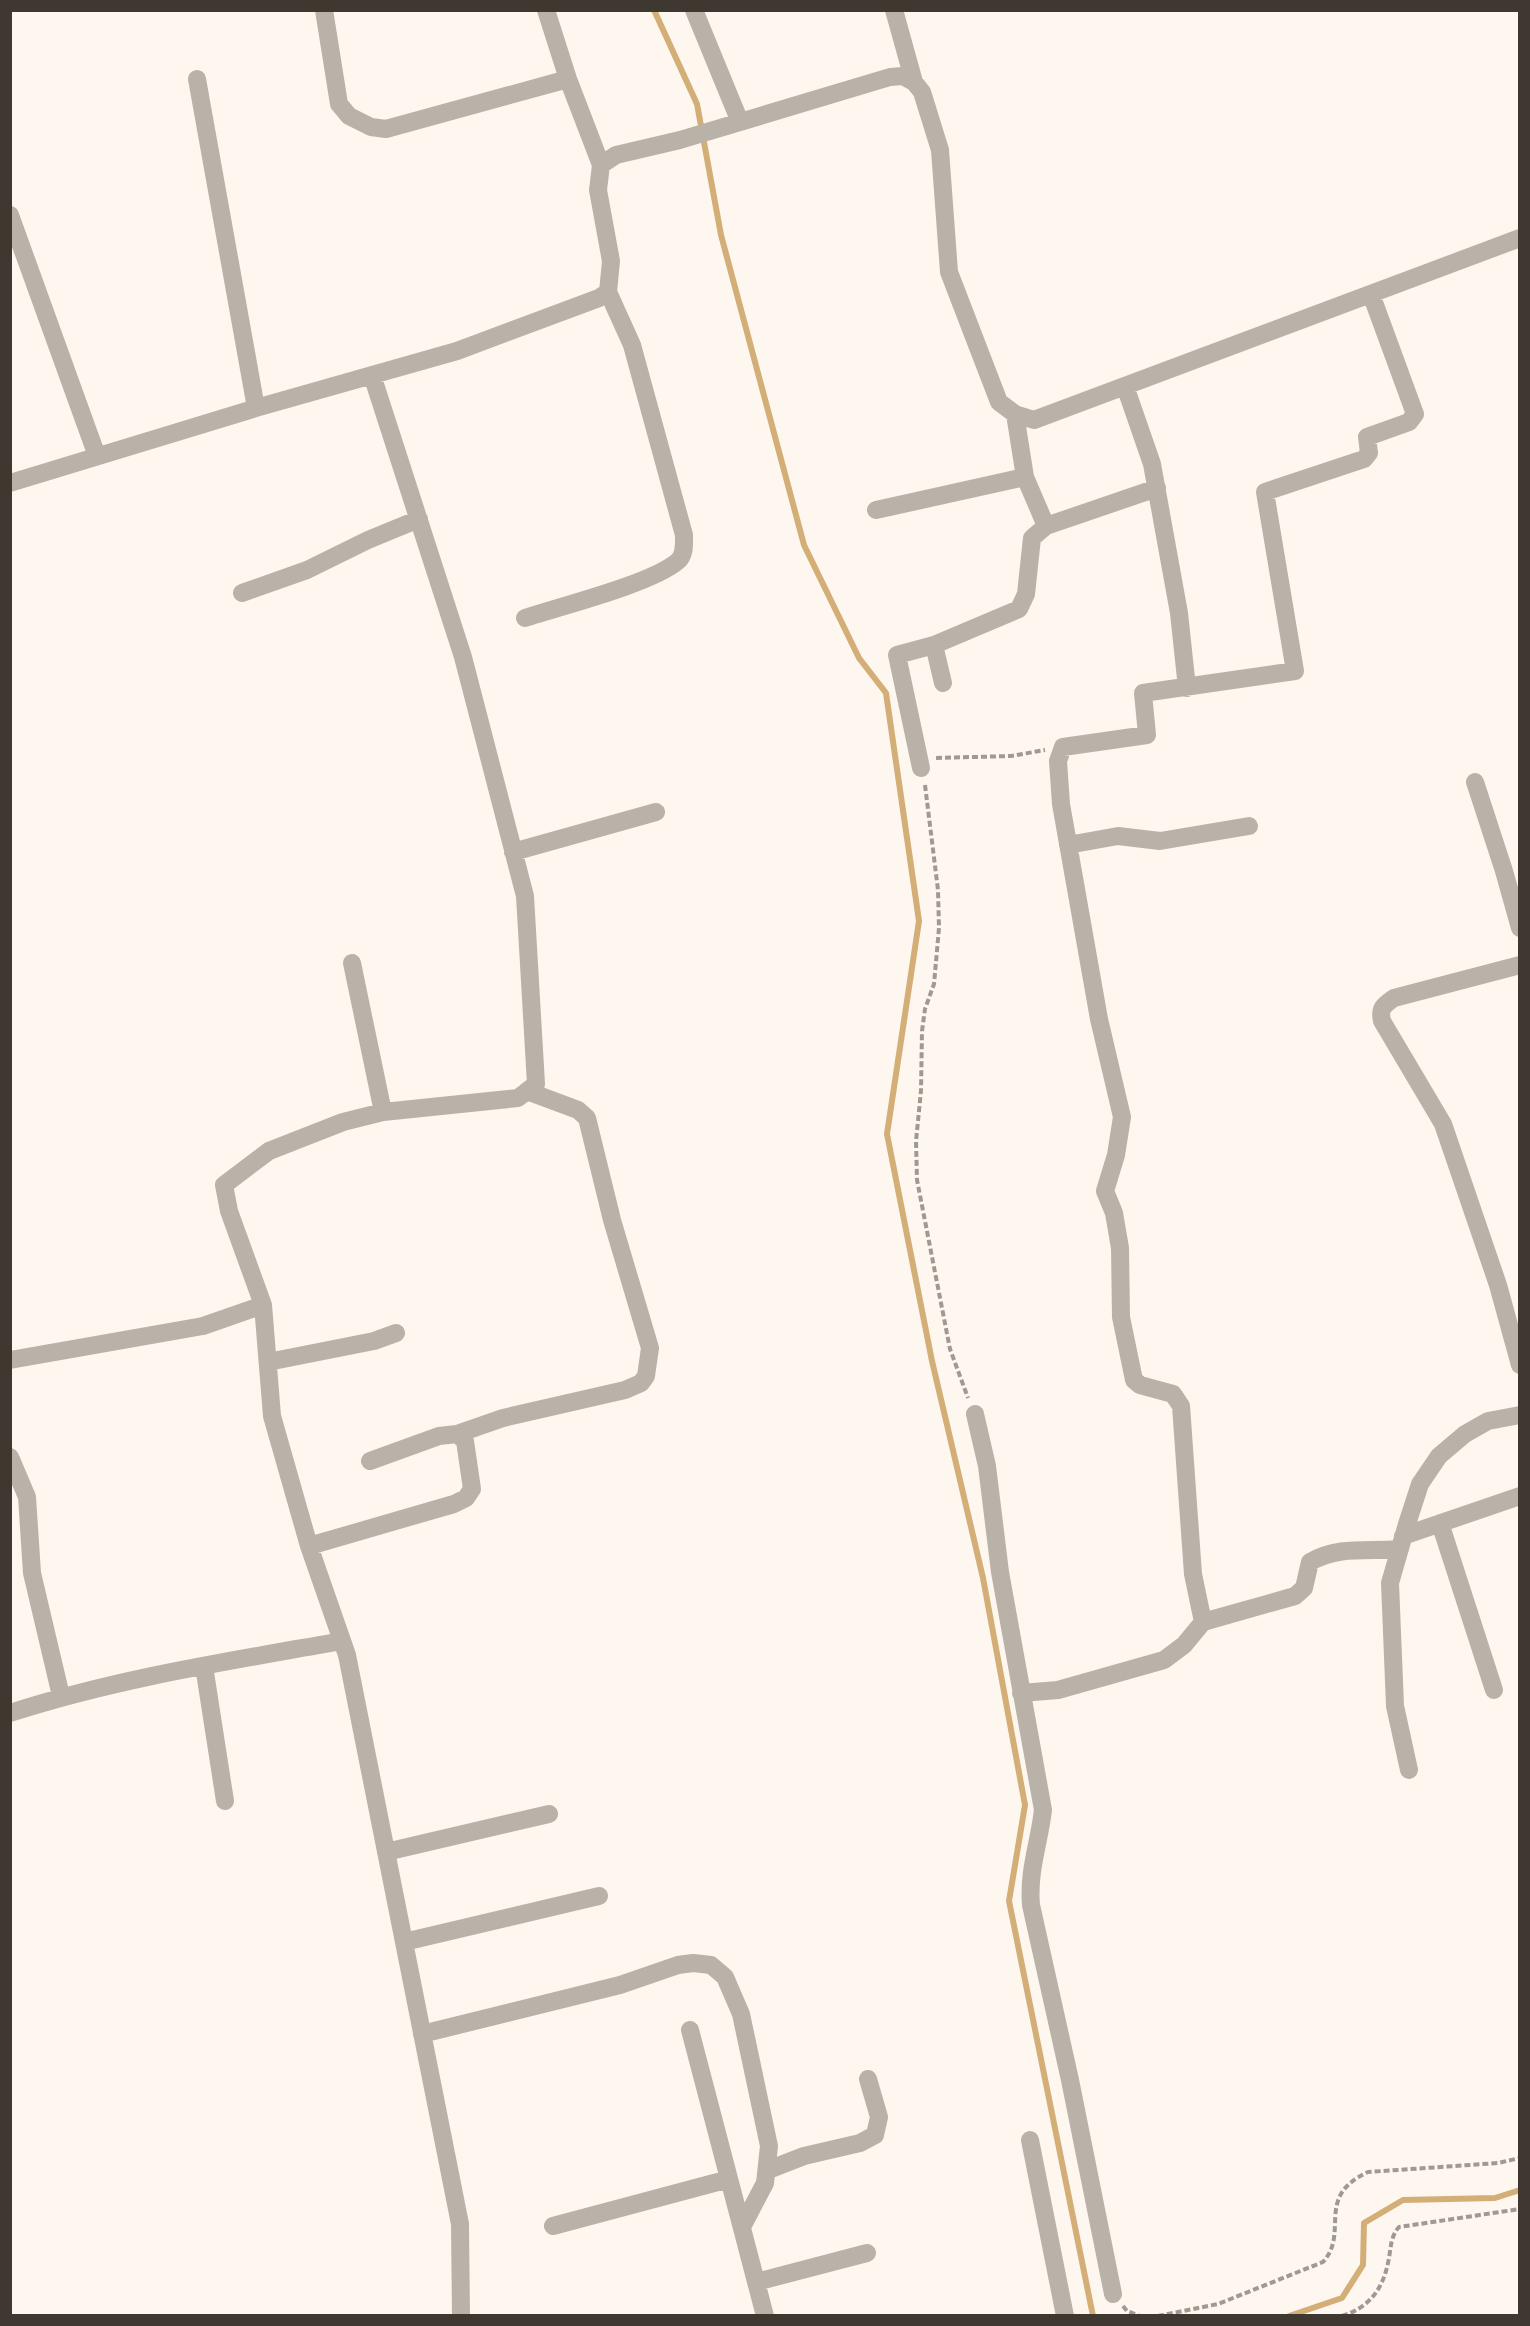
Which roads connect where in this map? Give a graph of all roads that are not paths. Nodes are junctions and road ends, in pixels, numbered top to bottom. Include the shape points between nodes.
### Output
1 (324, 10) edge
2 (546, 10) edge
3 (694, 10) edge
4 (894, 10) edge
5 (197, 79) dead end
6 (568, 79) junction
7 (914, 82) junction
8 (736, 123) junction
9 (601, 165) junction
10 (10, 215) edge
11 (1520, 238) edge
12 (608, 292) junction
13 (1371, 294) junction
14 (372, 375) junction
15 (1125, 386) junction
16 (256, 408) junction
17 (1015, 414) junction
18 (97, 456) junction
19 (1025, 477) junction
20 (10, 483) edge
21 (1157, 489) junction
22 (876, 510) dead end
23 (418, 519) junction
24 (1046, 526) junction
25 (242, 593) dead end
26 (525, 618) dead end
27 (934, 645) junction
28 (943, 683) dead end
29 (1187, 688) junction
30 (921, 768) road end
31 (1474, 782) dead end
32 (656, 812) dead end
33 (1250, 826) dead end
34 (1068, 845) junction
35 (513, 852) junction
36 (1520, 928) edge
37 (351, 963) dead end
38 (1520, 965) edge
39 (527, 1091) junction
40 (383, 1112) junction
41 (263, 1305) junction
42 (396, 1333) dead end
43 (10, 1360) edge
44 (268, 1362) junction
45 (1520, 1365) edge
46 (975, 1414) road end
47 (1520, 1415) edge
48 (457, 1434) junction
49 (10, 1457) edge
50 (370, 1461) dead end
51 (1520, 1496) edge
52 (1440, 1523) junction
53 (1401, 1542) junction
54 (309, 1546) junction
55 (1203, 1622) junction
56 (342, 1641) junction
57 (204, 1666) junction
58 (1494, 1690) dead end
59 (1021, 1694) junction
60 (61, 1696) junction
61 (10, 1713) edge
62 (1409, 1770) dead end
63 (225, 1801) dead end
64 (549, 1814) dead end
65 (386, 1852) junction
66 (599, 1896) dead end
67 (404, 1942) junction
68 (690, 2030) dead end
69 (422, 2034) junction
70 (868, 2079) dead end
71 (1030, 2140) dead end
72 (768, 2170) junction
73 (729, 2179) junction
74 (553, 2226) dead end
75 (742, 2227) junction
76 (867, 2253) dead end
77 (756, 2282) junction
78 (1113, 2294) dead end
79 (461, 2316) edge
80 (765, 2316) edge
81 (1065, 2316) edge

1 - 6 street via 339,104 350,116 371,127 386,129
2 - 6 street
3 - 8 street
4 - 7 street
5 - 16 street
6 - 9 street
7 - 8 street via 903,76 890,77
7 - 17 street via 922,92 940,150 949,272 999,402
8 - 9 street via 616,155
9 - 12 street via 598,190 611,261
10 - 18 street
11 - 13 street
12 - 14 street via 456,351
12 - 26 street via 632,345 684,535 684,551 679,560 647,578
13 - 15 street
13 - 29 street via 1415,414 1409,422 1367,437 1370,453 1364,459 1265,492 1296,671
14 - 16 street
14 - 23 street
15 - 17 street via 1034,420
15 - 21 street
16 - 18 street
17 - 19 street
18 - 20 street
19 - 22 street
19 - 24 street
21 - 24 street
21 - 29 street via 1179,613
23 - 25 street via 307,570
23 - 35 street via 463,657
24 - 27 street via 1032,538 1026,594 1019,609
27 - 28 street
27 - 30 street via 897,655
29 - 34 street via 1143,693 1147,735 1063,747 1058,761
31 - 36 street
32 - 35 street
33 - 34 street via 1160,841 1118,836
34 - 55 street via 1099,1020 1122,1117 1105,1191 1114,1213 1120,1248 1121,1317 1126,1348 1134,1380 1173,1394 1181,1406 1194,1574
35 - 39 street via 525,896 536,1084
37 - 40 street
38 - 45 street via 1394,998 1380,1011 1382,1021 1443,1124 1498,1285
39 - 40 street via 518,1098
39 - 48 street via 578,1110 587,1118 650,1348 646,1376 626,1390 503,1418
40 - 41 street via 343,1122 269,1151 224,1185 229,1211
41 - 43 street via 203,1326
41 - 44 street
42 - 44 street
44 - 54 street via 272,1416
46 - 59 street via 987,1466
47 - 53 street via 1488,1421 1439,1456 1420,1484
48 - 50 street via 439,1436
48 - 54 street via 465,1441 472,1475 472,1490 466,1498
49 - 60 street via 27,1497 32,1573
51 - 52 street
52 - 53 street
52 - 58 street
53 - 55 street via 1344,1549 1320,1557 1310,1562 1304,1588 1295,1596
53 - 62 street via 1390,1583 1391,1635 1395,1706
54 - 56 street
55 - 59 street via 1184,1646 1164,1660 1058,1690
56 - 57 street
56 - 65 street
57 - 60 street
57 - 63 street
59 - 78 street via 1043,1810 1040,1840 1029,1879 1031,1905
60 - 61 street
64 - 65 street
65 - 67 street
66 - 67 street
67 - 69 street
68 - 73 street
69 - 72 street via 620,1985 678,1965 711,1965 725,1977 741,2014 769,2146
69 - 79 street via 460,2224
70 - 72 street via 879,2117 875,2135
71 - 81 street
72 - 75 street
73 - 74 street
73 - 75 street
75 - 77 street
76 - 77 street
77 - 80 street

